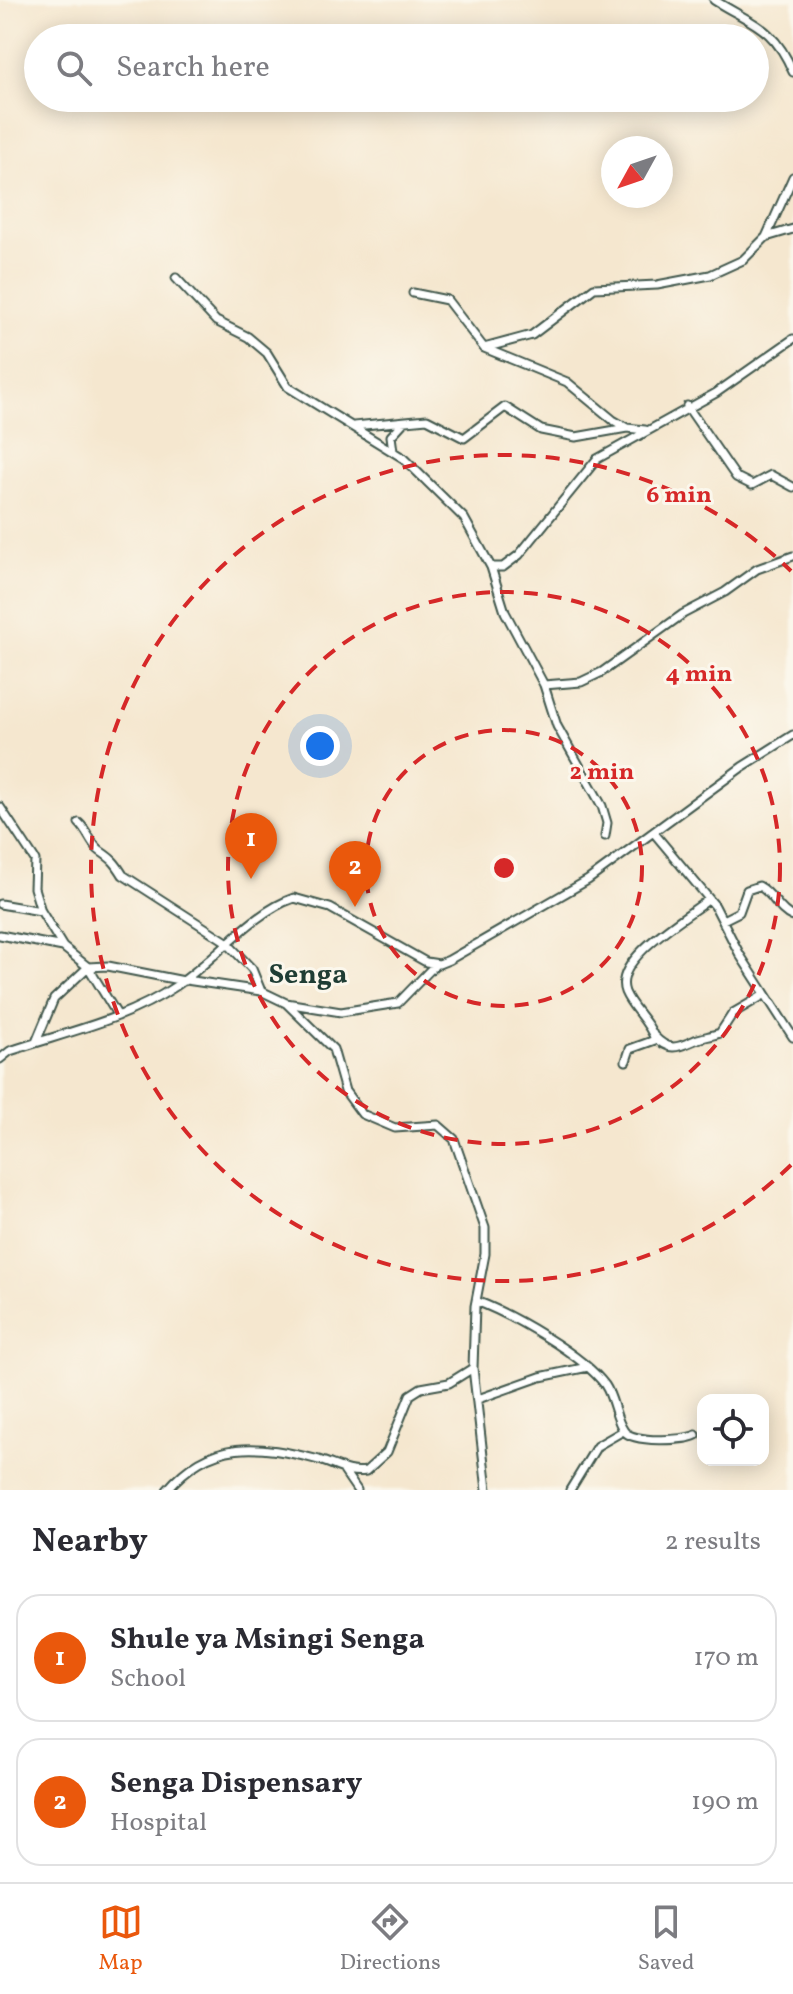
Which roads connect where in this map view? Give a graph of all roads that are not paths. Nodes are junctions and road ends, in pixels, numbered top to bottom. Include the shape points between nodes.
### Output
1 (714, 0) edge
2 (757, 24) edge
3 (769, 33) edge
4 (793, 72) edge
5 (793, 177) edge
6 (793, 229) edge
7 (766, 237) junction
8 (176, 278) dead end
9 (413, 293) dead end
10 (793, 339) edge
11 (484, 348) junction
12 (687, 406) junction
13 (385, 422) junction
14 (403, 423) junction
15 (354, 426) junction
16 (627, 428) junction
17 (647, 430) junction
18 (391, 441) junction
19 (393, 451) junction
20 (793, 487) edge
21 (793, 556) edge
22 (491, 567) junction
23 (544, 685) junction
24 (793, 735) edge
25 (0, 807) edge
26 (79, 823) dead end
27 (654, 833) junction
28 (605, 836) dead end
29 (709, 899) junction
30 (0, 904) edge
31 (41, 911) junction
32 (793, 917) edge
33 (723, 920) junction
34 (0, 935) edge
35 (230, 944) junction
36 (63, 947) junction
37 (436, 964) junction
38 (88, 967) junction
39 (185, 980) junction
40 (261, 991) junction
41 (764, 995) junction
42 (286, 1003) junction
43 (118, 1016) junction
44 (654, 1036) junction
45 (793, 1037) edge
46 (36, 1042) junction
47 (0, 1059) edge
48 (626, 1061) dead end
49 (476, 1301) junction
50 (588, 1367) junction
51 (473, 1368) junction
52 (478, 1399) junction
53 (623, 1431) junction
54 (696, 1435) dead end
55 (344, 1471) junction
56 (167, 1490) edge
57 (357, 1490) edge
58 (487, 1490) edge
59 (570, 1490) edge

1 - 2 street
3 - 4 street
5 - 7 street
6 - 7 street
7 - 11 street via 749,256 710,275 647,287 594,288 543,329
8 - 15 street via 216,321 267,353 288,387
9 - 11 street via 447,300
10 - 12 street via 716,393
11 - 16 street via 567,382
12 - 17 street
12 - 20 street via 736,477 752,485 776,476
13 - 14 street
13 - 15 street
13 - 18 street
14 - 16 street via 435,420 464,438 505,407 541,430 576,437
14 - 18 street
15 - 19 street
16 - 17 street
17 - 22 street via 597,459 519,555 503,567
18 - 19 street
19 - 22 street via 464,518
21 - 23 street via 757,569 602,672 581,682
22 - 23 street via 505,612
23 - 28 street via 557,726 602,806
24 - 27 street
25 - 31 street via 35,860 34,888
26 - 35 street via 123,875
27 - 29 street
27 - 37 street via 565,894
29 - 33 street
29 - 44 street via 652,942 625,971 626,994
30 - 31 street
31 - 36 street
32 - 33 street via 759,886 747,890 739,912
33 - 41 street
34 - 36 street
35 - 37 street via 277,905 302,899 330,908
35 - 39 street
35 - 40 street via 252,969
36 - 38 street
37 - 42 street via 398,1003 341,1012
38 - 39 street
38 - 43 street
38 - 46 street via 54,999
39 - 40 street
39 - 43 street
40 - 42 street
41 - 44 street via 733,1013 720,1033 682,1048 669,1047
41 - 45 street
42 - 49 street via 333,1049 345,1091 362,1114 395,1128 438,1125 454,1139 485,1228
43 - 46 street
44 - 48 street via 650,1044 630,1049
46 - 47 street
49 - 50 street via 514,1316
49 - 51 street
50 - 52 street
50 - 53 street via 606,1387
51 - 52 street
51 - 55 street via 449,1383 415,1390 383,1457 366,1471
52 - 58 street
53 - 54 street via 657,1439
53 - 59 street via 597,1446
55 - 56 street via 302,1456 233,1448 203,1459
55 - 57 street

